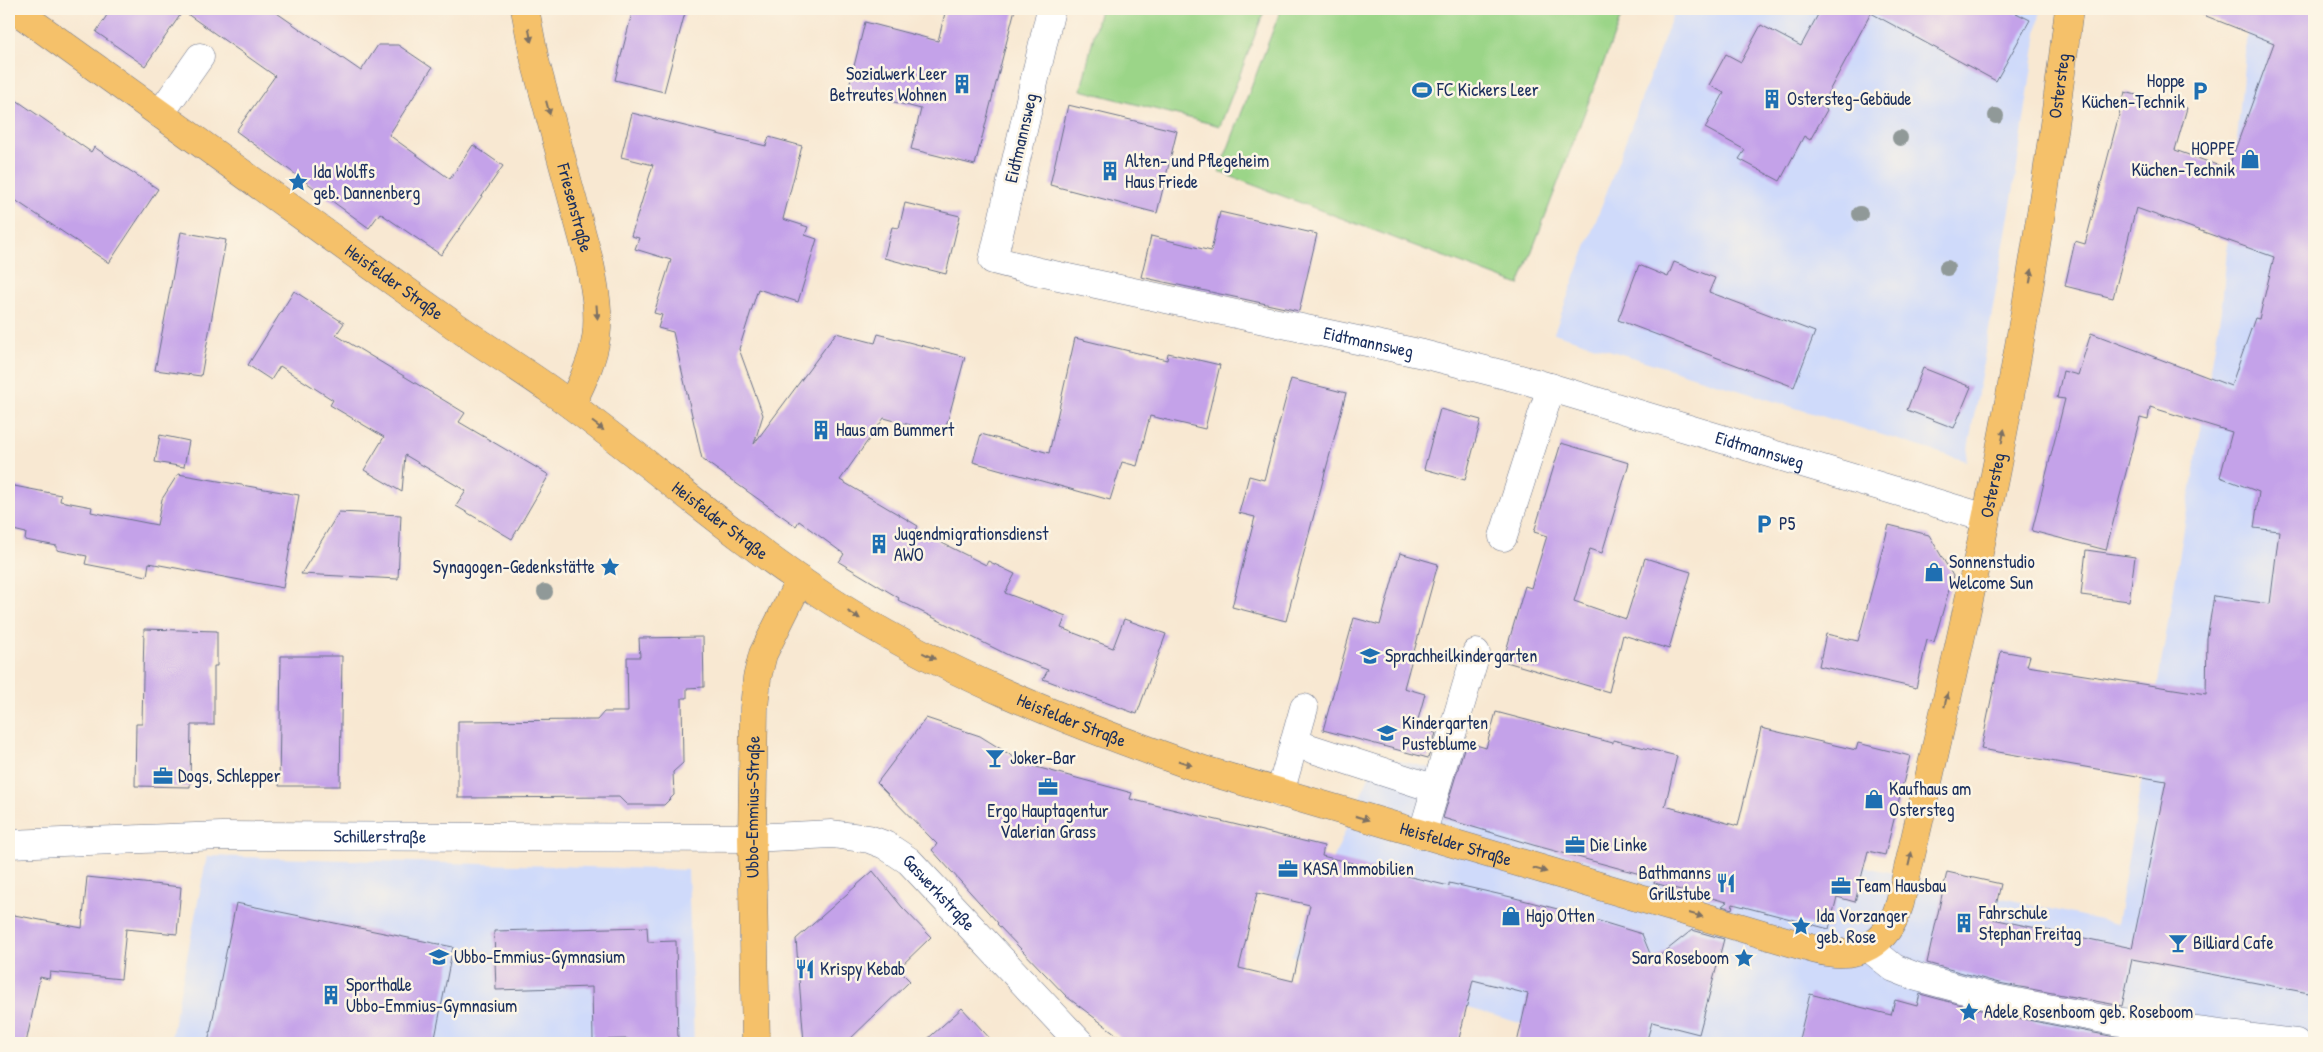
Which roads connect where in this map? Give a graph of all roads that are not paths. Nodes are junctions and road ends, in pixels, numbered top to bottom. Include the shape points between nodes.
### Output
1 (524, 9) edge
2 (1051, 9) edge
3 (2069, 9) edge
4 (24, 12) edge
5 (200, 57) dead end
6 (160, 114) junction
7 (1551, 387) junction
8 (571, 405) junction
9 (1986, 518) junction
10 (1503, 537) dead end
11 (800, 580) junction
12 (1476, 654) dead end
13 (1304, 708) dead end
14 (1294, 743) junction
15 (1436, 789) junction
16 (1280, 793) junction
17 (1422, 836) junction
18 (752, 838) junction
19 (9, 844) edge
20 (1868, 947) junction
21 (756, 1043) edge
22 (1080, 1043) edge
23 (2296, 1043) edge

1 -> 8 main road, Friesenstraße via 596,294 598,320 594,354
2 - 7 street, Eidtmannsweg via 993,260 1423,354
9 -> 3 main road, Ostersteg via 2018,357 2045,193
4 - 6 main road, Heisfelder Straße
5 - 6 street
6 - 8 main road, Heisfelder Straße
7 - 9 street, Eidtmannsweg
7 - 10 street
8 -> 11 main road, Heisfelder Straße
20 -> 9 main road, Ostersteg via 1891,926 1900,903
11 -> 16 main road, Heisfelder Straße via 885,634 982,682 1139,747
11 - 18 main road, Ubbo-Emmius-Straße via 763,654 757,678 751,763
12 - 15 street
13 - 14 street
14 - 15 street
14 - 16 street
15 - 17 street
16 -> 17 main road, Heisfelder Straße
17 -> 20 main road, Heisfelder Straße via 1830,954 1844,954
18 - 19 street, Schillerstraße via 222,836
18 - 21 main road, Ubbo-Emmius-Straße
18 - 22 street, Gaswerkstraße via 850,835 897,852 909,860
20 - 23 street via 1894,968 1916,977 2004,1000 2114,1021

